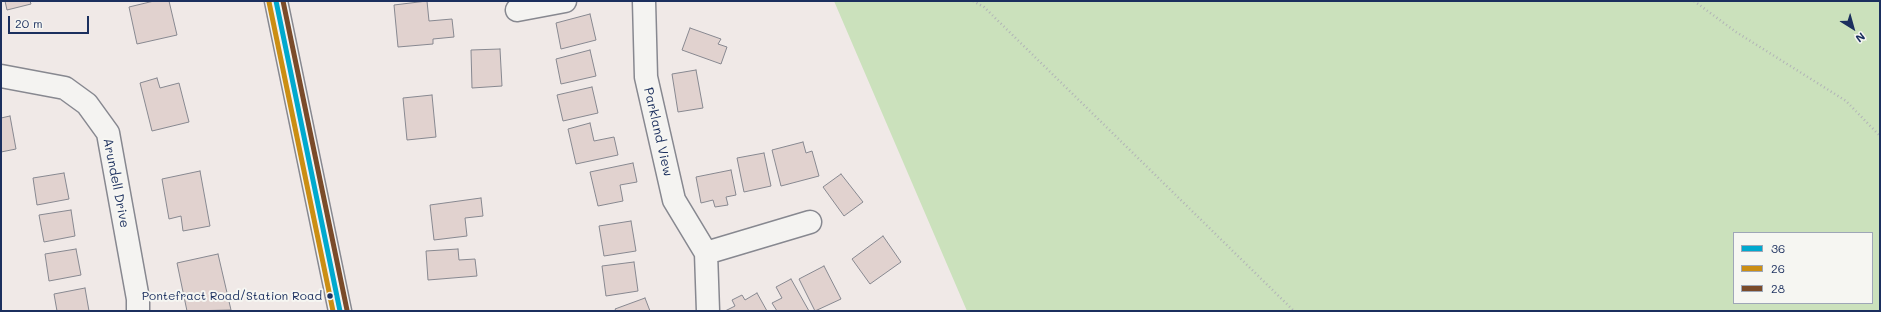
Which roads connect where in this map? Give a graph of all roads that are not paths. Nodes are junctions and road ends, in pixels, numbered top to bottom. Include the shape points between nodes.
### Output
1 (276, 1) edge
2 (565, 1) edge
3 (644, 1) edge
4 (517, 10) dead end
5 (1, 76) edge
6 (810, 222) dead end
7 (706, 253) junction
8 (138, 311) edge
9 (340, 311) edge
10 (708, 311) edge

1 - 9 main road
2 - 4 main road
3 - 7 main road, Parkland View via 646,77 674,200
5 - 8 main road, Arundell Drive via 65,88 87,104 108,133
6 - 7 main road
7 - 10 main road, Parkland View

